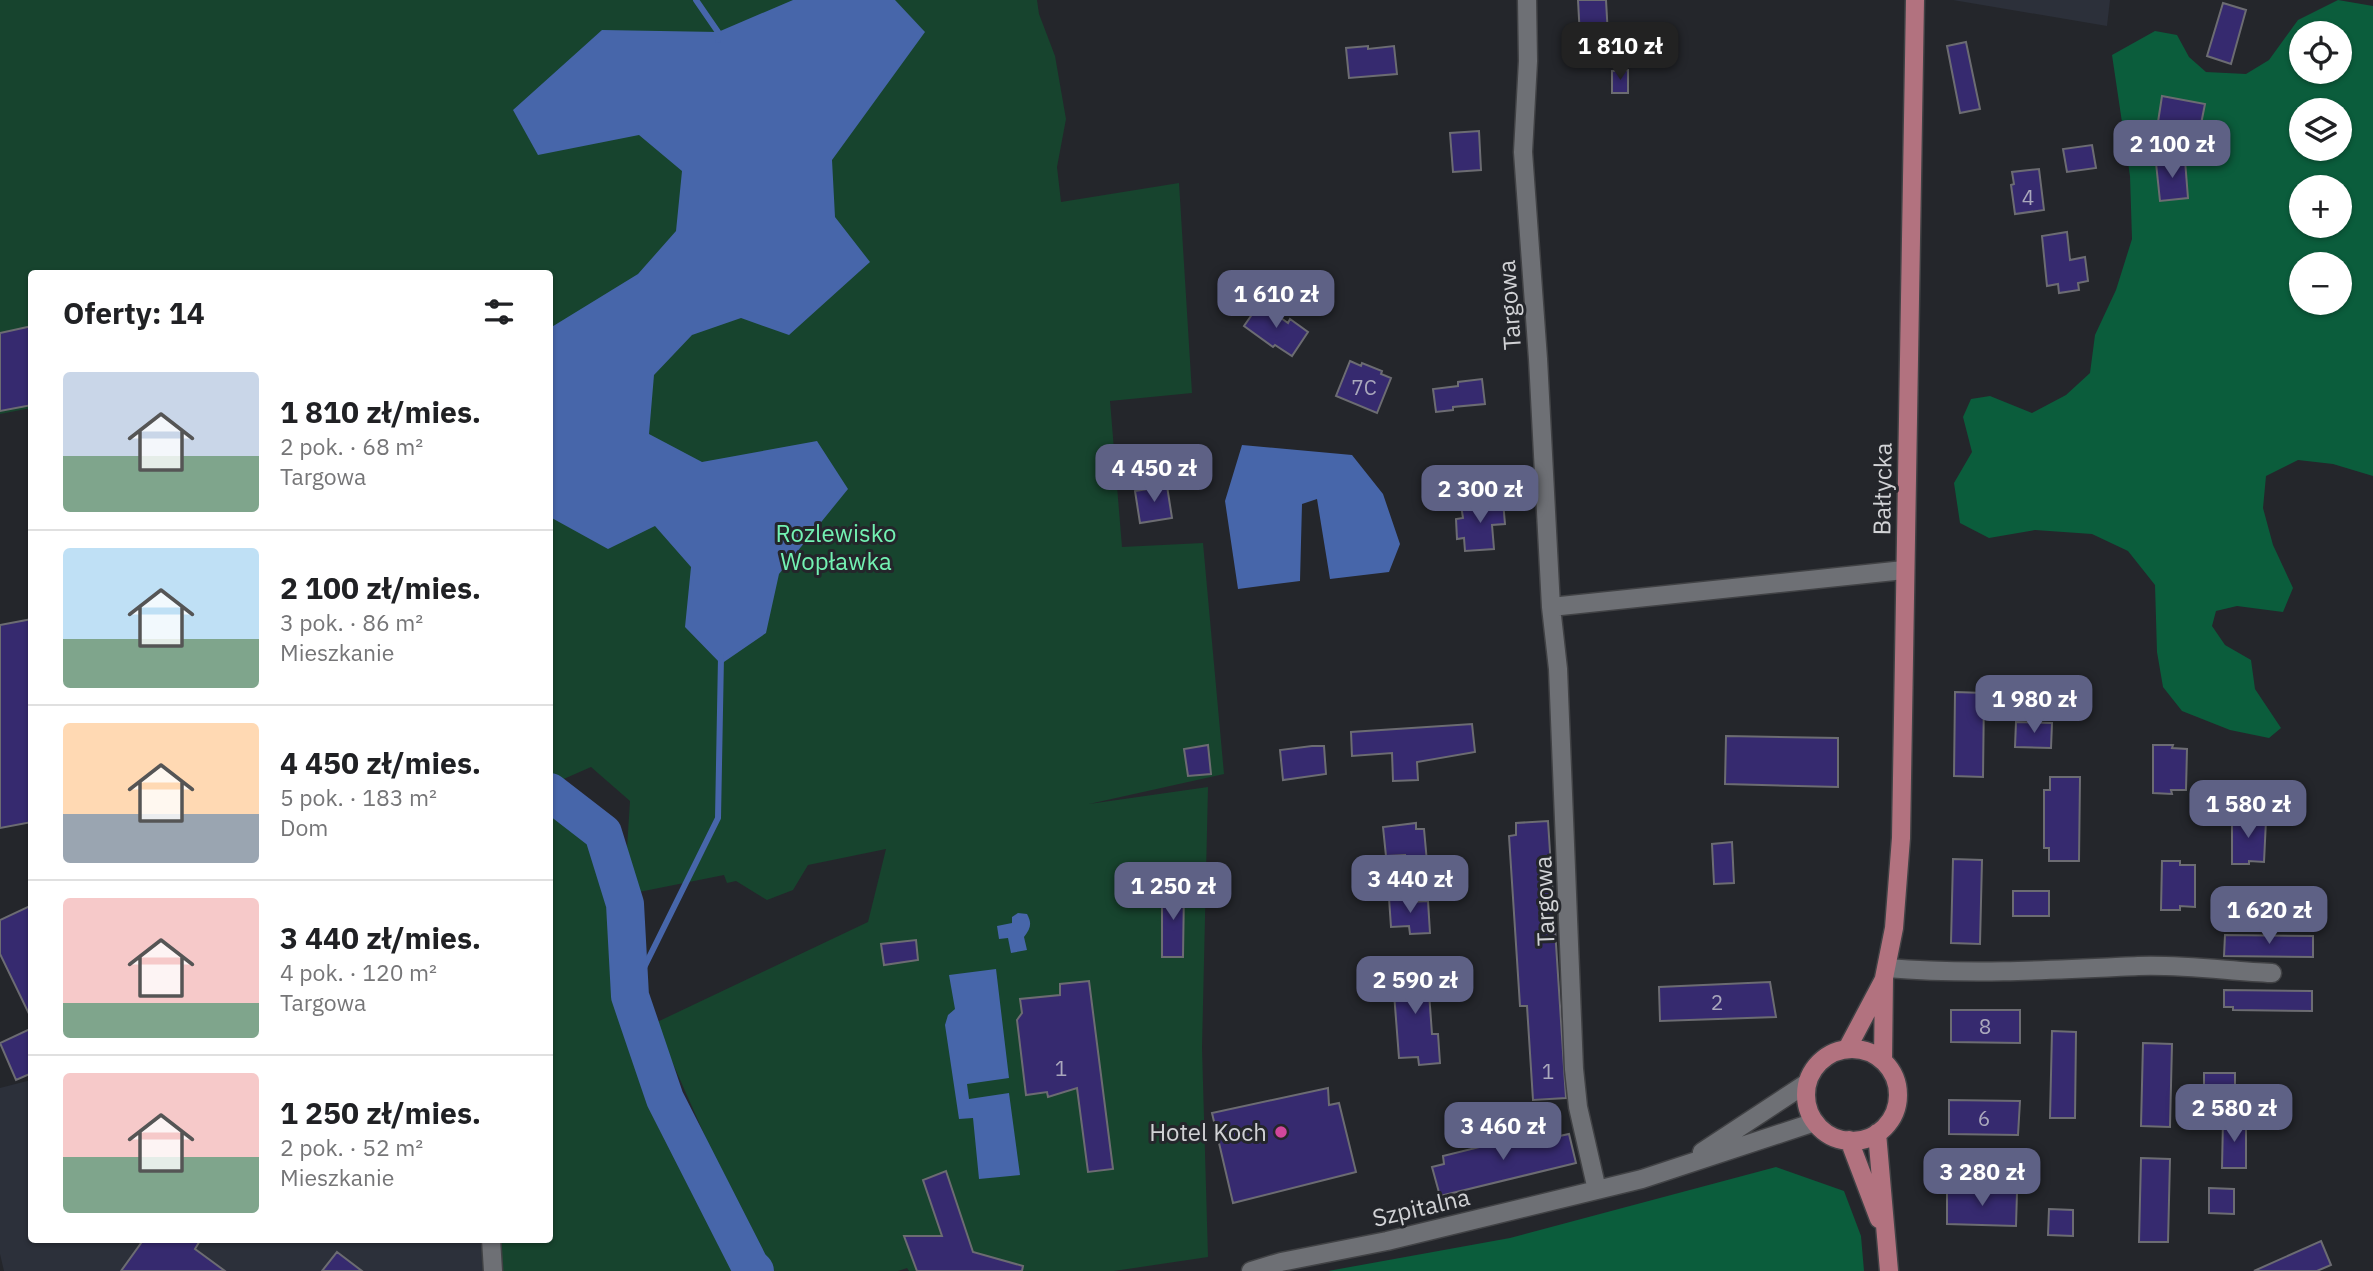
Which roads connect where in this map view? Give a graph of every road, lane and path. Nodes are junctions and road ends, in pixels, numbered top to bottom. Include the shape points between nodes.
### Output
1 (1527, 0) edge
2 (1915, 0) edge
3 (1904, 570) junction
4 (1551, 607) junction
5 (1886, 973) junction
6 (2272, 973) dead end
7 (1847, 1049) junction
8 (1883, 1061) junction
9 (1807, 1083) junction
10 (1815, 1122) junction
11 (1877, 1133) junction
12 (1849, 1140) junction
13 (1682, 1165) junction
14 (1597, 1190) junction
15 (1887, 1239) junction
16 (491, 1243) edge
17 (493, 1271) edge
18 (1251, 1271) edge
19 (1889, 1271) edge

1 - 4 street, Targowa via 1523,152
2 - 3 main road, Bałtycka
3 - 4 street
3 - 5 main road, Bałtycka via 1900,851
4 - 14 street, Targowa via 1558,669 1574,1069
5 - 6 street via 2140,966
5 - 7 main road, Bałtycka
5 - 8 main road, Bałtycka
7 - 8 main road
7 - 9 main road via 1822,1060
8 - 11 main road via 1892,1072 1897,1098 1894,1112
9 - 10 main road via 1807,1103
9 - 13 street, Szpitalna
10 - 12 main road via 1830,1135
10 - 13 street, Szpitalna
11 - 12 main road
11 - 15 main road
12 - 15 main road
13 - 14 street, Szpitalna
14 - 18 street, Szpitalna
15 - 19 main road
16 - 17 street

